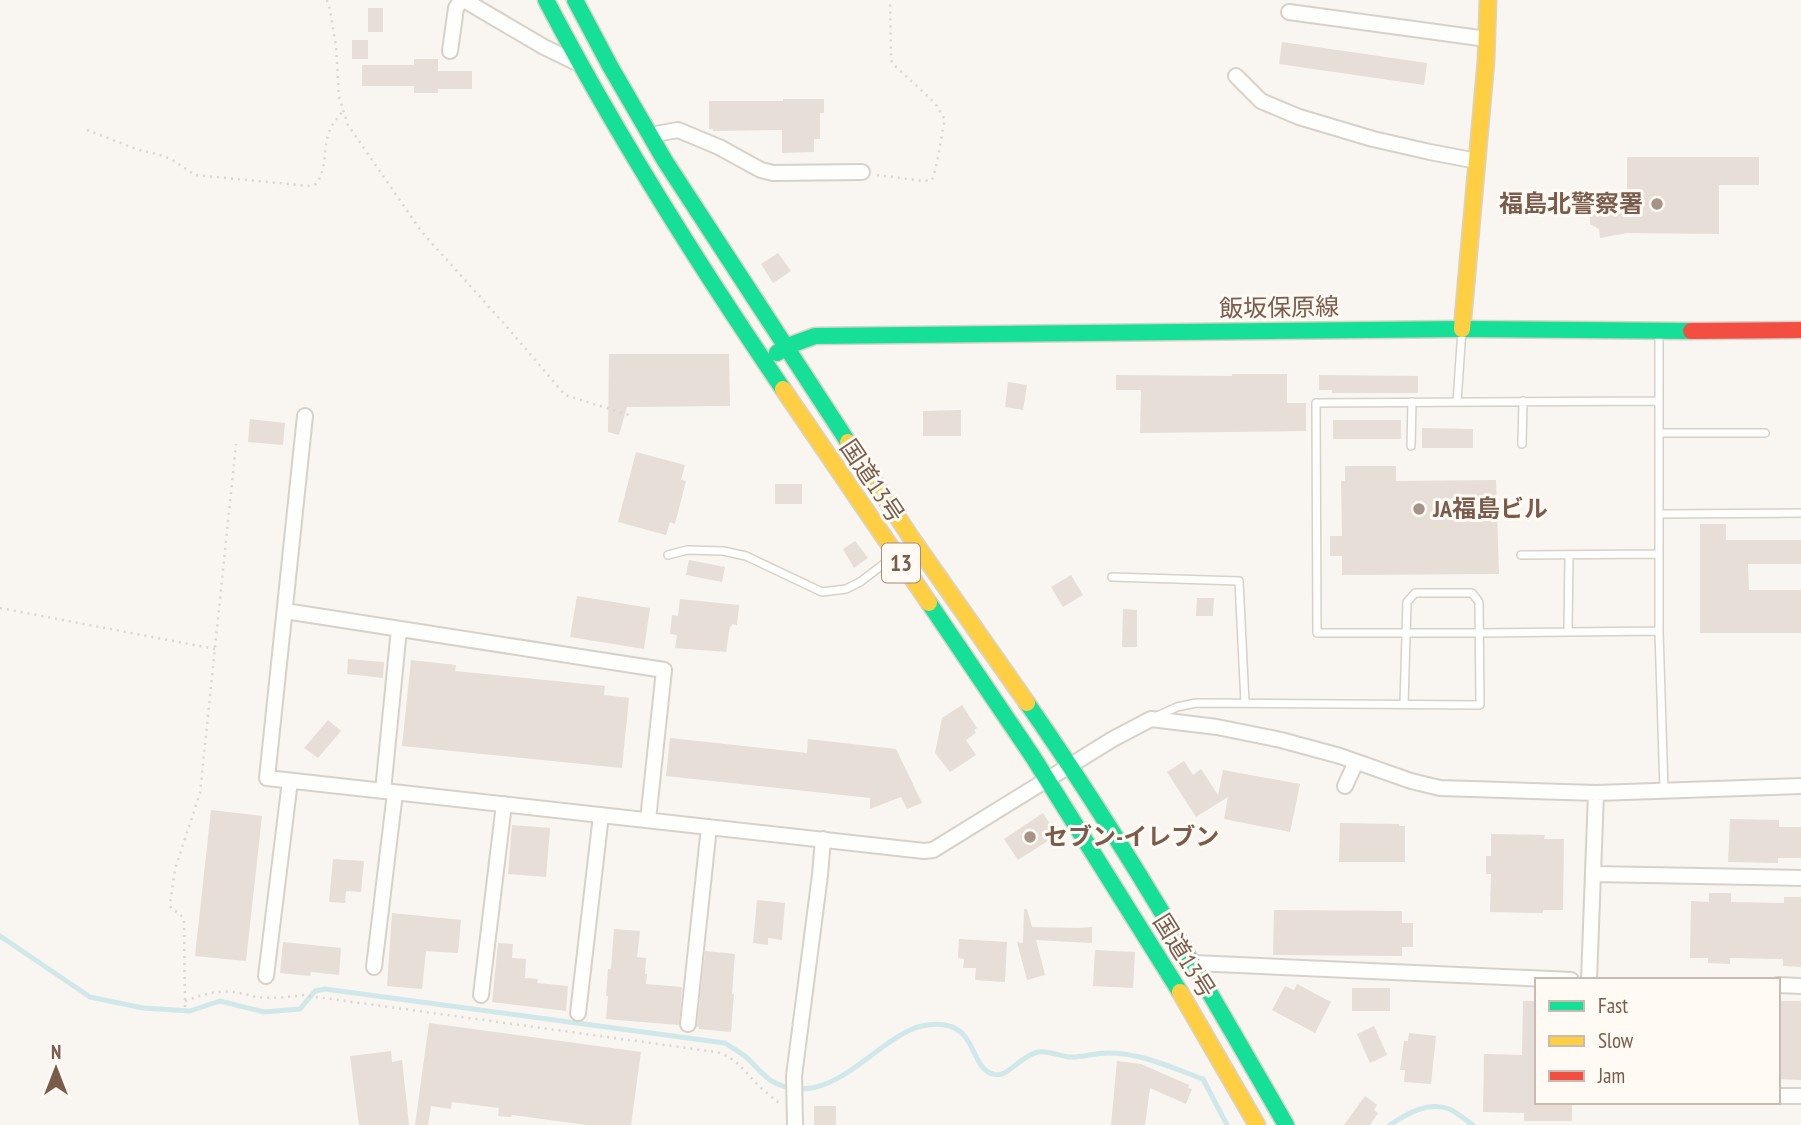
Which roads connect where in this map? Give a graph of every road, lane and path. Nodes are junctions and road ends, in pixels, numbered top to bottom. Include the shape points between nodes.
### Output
1 (327, 0) edge
2 (462, 0) edge
3 (546, 0) edge
4 (575, 0) edge
5 (890, 0) edge
6 (1488, 0) edge
7 (1289, 12) dead end
8 (1487, 39) junction
9 (450, 51) dead end
10 (579, 63) junction
11 (1236, 76) dead end
12 (344, 110) junction
13 (87, 130) dead end
14 (650, 135) junction
15 (1477, 161) junction
16 (862, 172) joint
17 (1462, 329) junction
18 (1801, 330) edge
19 (1659, 331) junction
20 (785, 347) junction
21 (764, 361) junction
22 (1522, 401) junction
23 (1659, 401) junction
24 (1412, 402) junction
25 (1457, 402) junction
26 (305, 416) dead end
27 (632, 416) dead end
28 (1659, 433) junction
29 (1765, 433) dead end
30 (236, 444) dead end
31 (1522, 444) dead end
32 (1410, 446) dead end
33 (1801, 513) edge
34 (1659, 514) junction
35 (1659, 554) junction
36 (668, 555) dead end
37 (895, 555) junction
38 (1521, 555) dead end
39 (1569, 555) junction
40 (1112, 577) dead end
41 (0, 608) edge
42 (285, 611) junction
43 (398, 629) junction
44 (1659, 631) junction
45 (1568, 632) junction
46 (1406, 633) junction
47 (1480, 633) junction
48 (215, 649) junction
49 (1245, 703) junction
50 (1404, 704) junction
51 (1151, 719) junction
52 (1356, 762) junction
53 (1072, 766) junction
54 (1047, 779) junction
55 (290, 781) junction
56 (1345, 786) dead end
57 (1801, 786) edge
58 (1664, 791) junction
59 (389, 792) junction
60 (1596, 793) junction
61 (504, 804) junction
62 (601, 815) junction
63 (649, 820) junction
64 (709, 827) junction
65 (823, 839) junction
66 (1593, 874) junction
67 (1801, 878) edge
68 (1194, 963) junction
69 (374, 967) dead end
70 (266, 976) dead end
71 (1535, 978) edge
72 (1589, 978) edge
73 (1780, 985) edge
74 (1801, 986) edge
75 (481, 995) dead end
76 (185, 1001) junction
77 (185, 1007) dead end
78 (578, 1013) dead end
79 (688, 1024) dead end
80 (1780, 1096) edge
81 (1801, 1096) edge
82 (795, 1121) edge
83 (1257, 1125) edge
84 (1286, 1125) edge

1 - 12 path
2 - 9 street via 456,8
2 - 10 street
3 - 10 main road, 国道13号 / 13
4 - 14 main road, 国道13号 / 13
5 - 16 path via 892,64 935,103 945,120 938,165 932,180 923,181
6 - 8 main road
7 - 8 street
8 - 15 main road
10 - 21 main road, 国道13号 / 13
11 - 15 street via 1261,101 1299,117 1373,139
12 - 13 path via 331,125 322,176 309,186 195,175 171,159
12 - 27 path via 348,125 421,231 565,395
14 - 16 street via 678,130 773,173
14 - 20 main road, 国道13号 / 13
15 - 17 main road
17 - 19 main road, 飯坂保原線
17 - 20 main road, 飯坂保原線 via 828,336
17 - 25 lane
18 - 19 main road, 飯坂保原線
19 - 23 lane
20 - 21 main road, 飯坂保原線
20 - 53 main road, 国道13号 / 13 via 910,536
21 - 37 main road, 国道13号 / 13
22 - 23 lane
22 - 25 lane
22 - 31 lane
23 - 28 lane
24 - 25 lane
24 - 32 lane
24 - 46 lane via 1316,403 1317,632
26 - 42 street
28 - 29 lane
28 - 34 lane
30 - 48 path
33 - 34 lane
34 - 35 lane
35 - 39 lane
35 - 44 lane
36 - 37 lane via 687,550 734,553 821,592 846,589
37 - 54 main road, 国道13号 / 13
38 - 39 lane
39 - 45 lane
40 - 49 lane via 1239,580
41 - 48 path
42 - 43 street
42 - 55 street via 267,779
43 - 59 street
43 - 63 street via 664,670
44 - 45 lane
44 - 58 lane
45 - 47 lane
46 - 47 lane
46 - 47 lane via 1407,603 1415,593 1472,593 1479,603
46 - 50 lane
47 - 50 lane via 1480,705
48 - 76 path via 200,793 175,869 170,904 184,920
49 - 50 lane
49 - 51 lane via 1196,703
51 - 52 street via 1281,740
51 - 53 street
52 - 56 street
52 - 60 street via 1440,788
53 - 54 street
53 - 68 main road, 国道13号 / 13
54 - 65 street via 933,850
54 - 83 main road, 国道13号 / 13
55 - 59 street
55 - 70 street
57 - 58 street
58 - 60 street
59 - 61 street
59 - 69 street
60 - 66 street
61 - 62 street
61 - 75 street
62 - 63 street
62 - 78 street
63 - 64 street
64 - 65 street
64 - 79 street
65 - 82 street via 794,1076
66 - 67 street
66 - 72 street
68 - 71 street
68 - 84 main road, 国道13号 / 13
73 - 74 street
76 - 77 path
76 - 82 path via 224,991 254,997 302,995 725,1055
80 - 81 street

